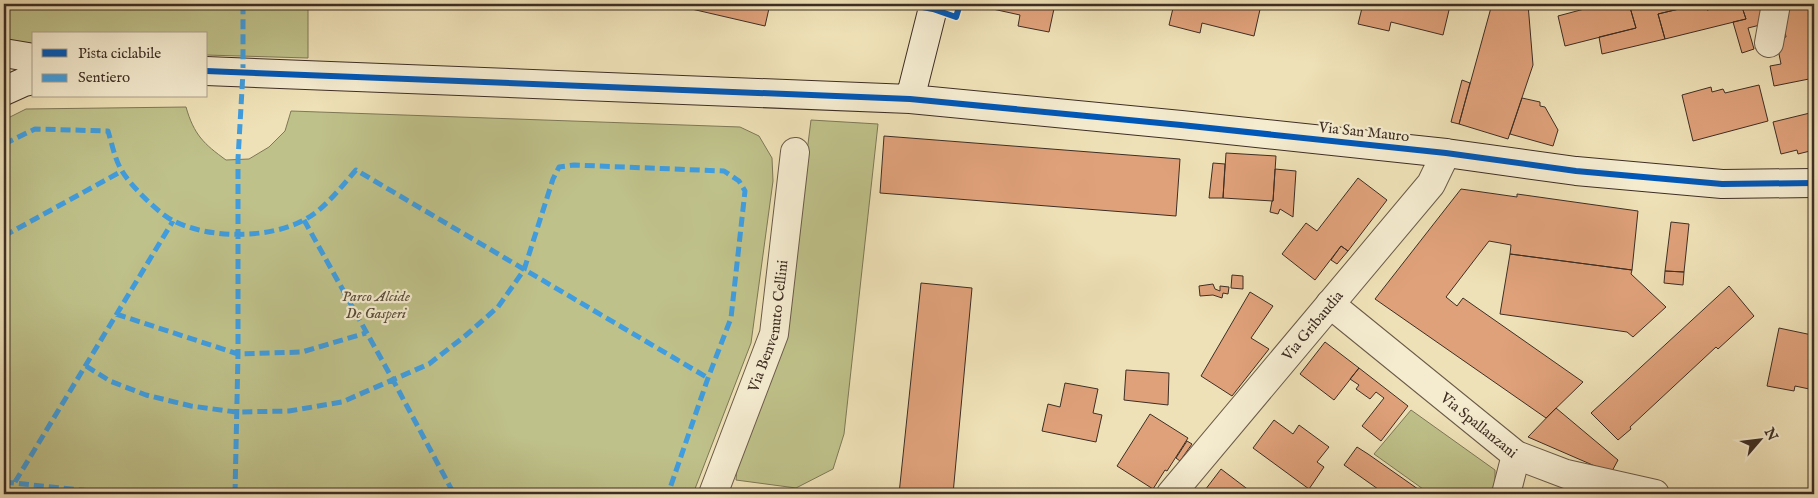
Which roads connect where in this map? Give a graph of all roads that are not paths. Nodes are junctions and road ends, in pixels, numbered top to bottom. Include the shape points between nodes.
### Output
1 (934, 4) edge
2 (1776, 4) edge
3 (1769, 43) dead end
4 (4, 53) edge
5 (32, 58) edge
6 (208, 71) edge
7 (32, 80) edge
8 (4, 91) edge
9 (910, 99) junction
10 (795, 152) dead end
11 (1446, 153) junction
12 (1814, 182) edge
13 (1330, 304) junction
14 (1516, 455) junction
15 (713, 494) edge
16 (1171, 494) edge
17 (1506, 494) edge
18 (1656, 494) edge

1 - 9 street
2 - 3 street
4 - 5 street
6 - 9 street, Via San Mauro
7 - 8 street
9 - 11 street, Via San Mauro
10 - 15 street, Via Benvenuto Cellini via 774,334
11 - 12 street, Via San Mauro via 1576,171 1722,184
11 - 13 street, Via Gribaudia via 1431,184
13 - 14 street, Via Spallanzani
13 - 16 street, Via Gribaudia
14 - 17 street
14 - 18 street, Via Spallanzani via 1566,474

